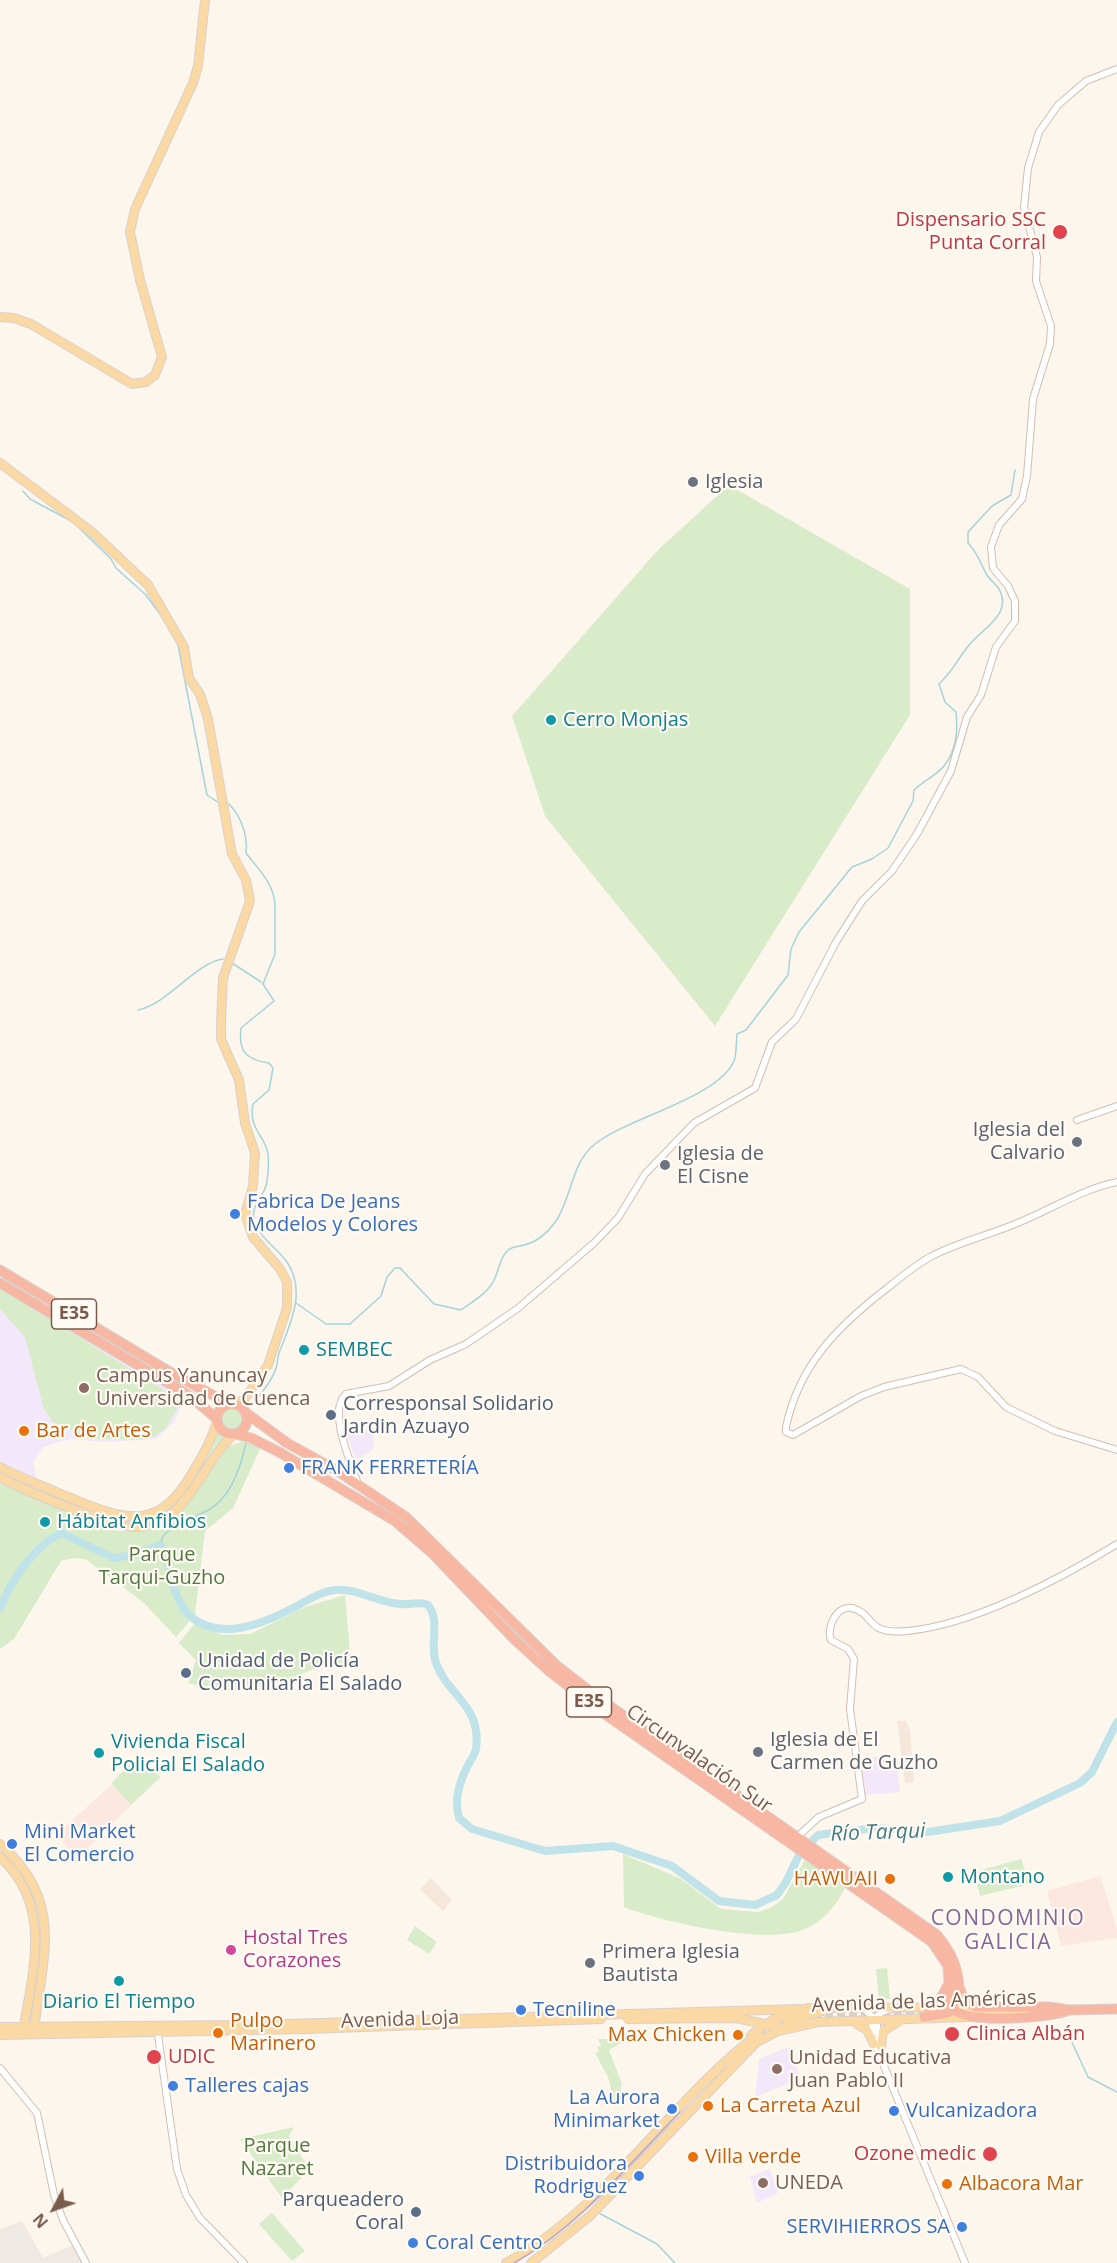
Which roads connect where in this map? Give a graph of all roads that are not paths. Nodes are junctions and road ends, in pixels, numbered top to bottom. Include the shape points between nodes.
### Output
1 (204, 0) edge
2 (1117, 69) edge
3 (0, 317) edge
4 (0, 463) edge
5 (1117, 1106) edge
6 (1077, 1120) dead end
7 (1117, 1182) edge
8 (0, 1270) edge
9 (0, 1283) edge
10 (249, 1394) junction
11 (230, 1404) junction
12 (245, 1412) junction
13 (217, 1420) junction
14 (235, 1434) junction
15 (1117, 1450) edge
16 (351, 1462) junction
17 (0, 1467) edge
18 (336, 1470) junction
19 (0, 1477) edge
20 (358, 1485) junction
21 (1117, 1544) edge
22 (796, 1842) junction
23 (0, 1844) edge
24 (0, 1857) edge
25 (954, 1981) junction
26 (837, 2006) junction
27 (856, 2006) junction
28 (952, 2007) junction
29 (800, 2009) junction
30 (897, 2009) junction
31 (1117, 2009) edge
32 (925, 2012) junction
33 (974, 2012) junction
34 (736, 2018) junction
35 (874, 2019) junction
36 (849, 2020) junction
37 (906, 2020) junction
38 (785, 2024) junction
39 (765, 2025) junction
40 (0, 2027) edge
41 (157, 2028) junction
42 (23, 2031) junction
43 (34, 2031) junction
44 (0, 2035) edge
45 (747, 2037) junction
46 (878, 2046) junction
47 (0, 2068) edge
48 (697, 2089) junction
49 (685, 2117) junction
50 (86, 2263) edge
51 (244, 2263) edge
52 (506, 2263) edge
53 (531, 2263) edge
54 (966, 2263) edge

1 - 3 main road via 193,83 135,209 130,232 162,357 155,375 146,382 132,384 31,324
2 - 16 street via 1086,81 1058,105 1039,132 1028,168 1024,207 1037,257 1036,281 1051,326 1050,344 1034,399 1022,499 999,525 991,547 993,568 1015,601 1015,621 996,647 984,687 967,717 951,771 917,834 892,871 862,901 796,1019 772,1042 755,1088 694,1123 645,1174 618,1218 517,1309 466,1344 388,1386 340,1398 337,1408
4 - 10 main road via 92,532 148,585 183,647 189,678 200,694 208,719 232,854 246,880 250,901 223,978 221,1023 222,1039 239,1080 245,1123 255,1153 253,1186 245,1214 253,1237 287,1282 286,1315 268,1365
5 - 6 street
7 - 15 street via 928,1258 896,1281 852,1315 825,1346 795,1394 786,1432 793,1435 884,1387 961,1369 978,1377 1006,1407 1055,1431
8 - 11 highway, Circunvalación Sur / E35
9 - 13 highway, Circunvalación Sur / E35 via 188,1395
10 - 11 main road
10 - 12 main road
11 - 12 highway, Circunvalación Sur / E35
11 - 13 highway via 221,1408
12 - 14 highway via 245,1426
12 - 18 highway, Circunvalación Sur / E35 via 287,1443
13 - 14 highway, Circunvalación Sur / E35 via 224,1432
13 - 17 main road via 210,1443 176,1499 142,1516 113,1514
14 - 19 main road via 219,1449 181,1506 163,1520 140,1527 111,1523
14 - 22 highway, Circunvalación Sur / E35 via 279,1452 395,1521 549,1671 599,1710
16 - 18 street via 345,1473
16 - 20 street
18 - 20 highway, Circunvalación Sur / E35
20 - 22 highway, Circunvalación Sur / E35 via 426,1534 556,1665
21 - 22 street via 1001,1603 939,1626 884,1631 854,1609 841,1611 828,1634 848,1649 854,1659 850,1709 862,1798 819,1817
22 - 25 highway, Circunvalación Sur / E35 via 937,1935 954,1958
23 - 43 main road via 26,1870 45,1916
24 - 42 main road via 24,1886 36,1921
25 - 28 highway via 958,1997
25 - 32 highway
25 - 33 highway, E35
26 - 27 main road, Avenida de las Américas
26 - 29 main road, Avenida de las Américas
26 - 38 main road
27 - 30 main road, Avenida de las Américas
27 - 35 street via 867,2009
28 - 32 highway via 948,2013
28 - 33 highway via 958,2013
29 - 39 main road, Avenida de las Américas
29 - 41 main road, Avenida Loja
30 - 32 main road, Avenida de las Américas
30 - 35 street via 882,2012
31 - 33 highway, Avenida de las Américas
32 - 33 main road, Avenida de las Américas
32 - 37 main road, Avenida de las Américas
34 - 39 main road, Avenida Loja
34 - 41 main road, Avenida Loja
34 - 45 main road via 744,2024
35 - 36 main road, Avenida de las Américas
35 - 37 main road, Avenida de las Américas
35 - 46 street via 870,2030
36 - 38 main road, Avenida de las Américas
36 - 46 main road via 867,2030
37 - 46 main road via 888,2026
38 - 39 main road, Avenida Loja
38 - 49 main road, Avenida de las Américas via 757,2042
39 - 45 main road, Avenida de las Américas
40 - 42 main road, Avenida Loja
41 - 43 main road, Avenida Loja
41 - 51 street via 177,2169 186,2195 200,2218
42 - 43 main road, Avenida Loja
42 - 44 main road, Avenida Loja
45 - 48 main road, Avenida de las Américas
46 - 54 street
47 - 50 street via 37,2113 54,2195
48 - 49 main road, Avenida de las Américas via 759,2035 715,2079
48 - 52 main road, Avenida de las Américas via 587,2204
49 - 53 main road, Avenida de las Américas via 598,2209

